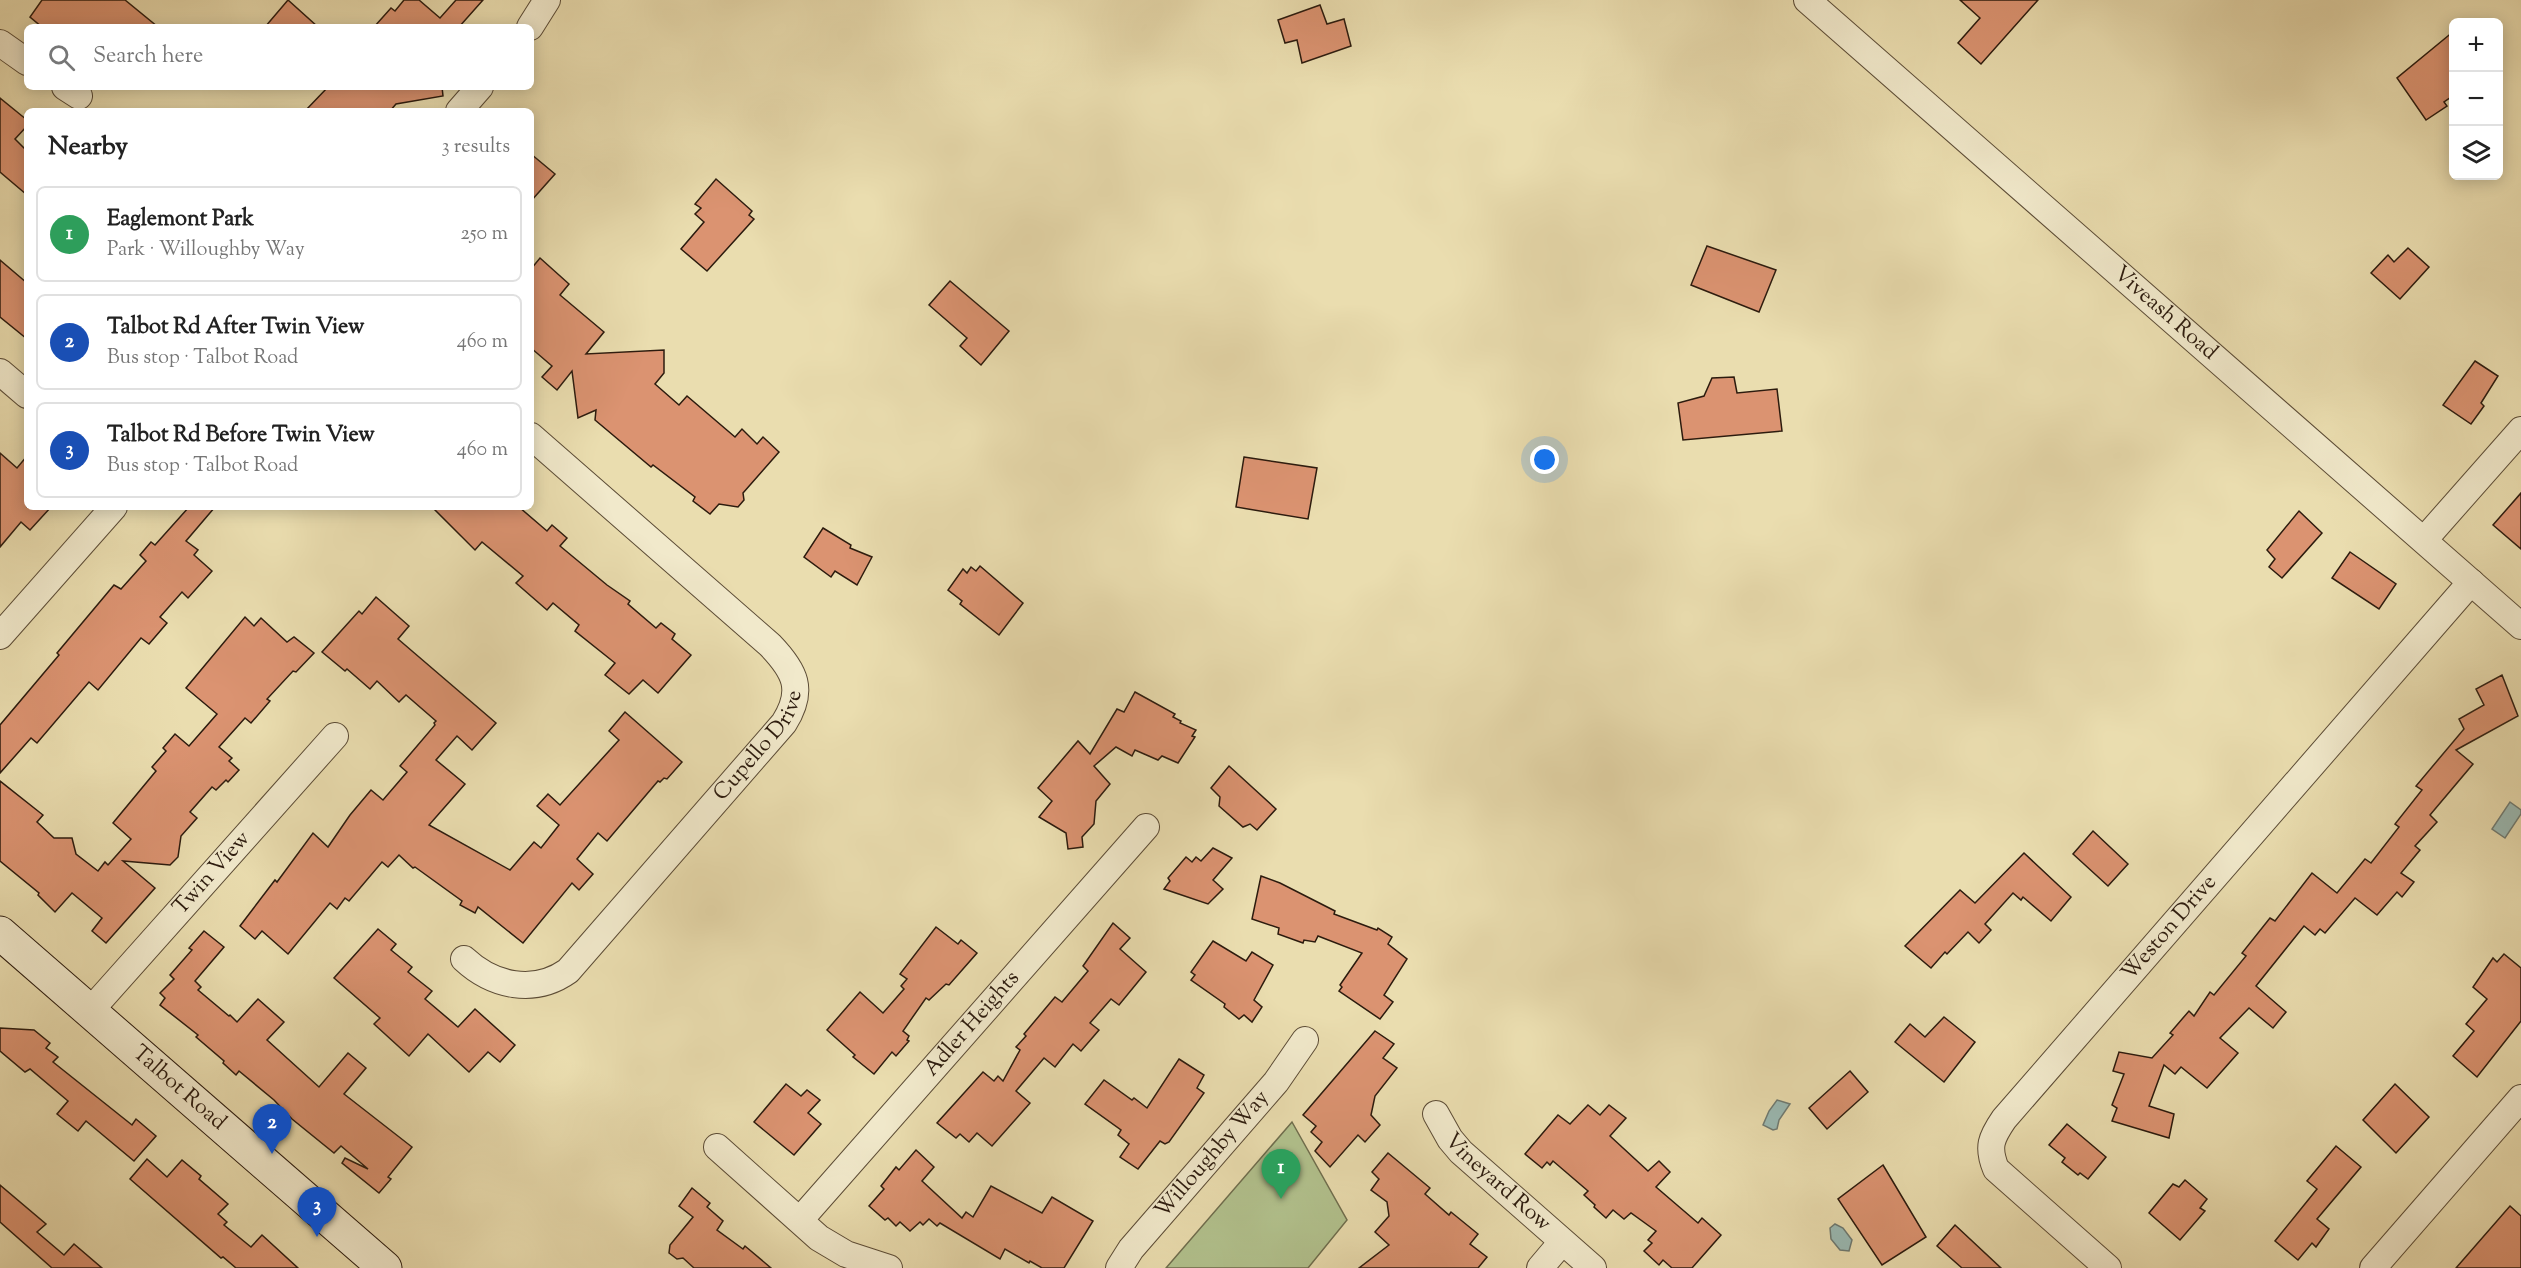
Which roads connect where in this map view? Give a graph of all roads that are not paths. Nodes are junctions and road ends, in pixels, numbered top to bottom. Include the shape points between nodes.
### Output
1 (547, 0) edge
2 (1807, 0) edge
3 (532, 24) edge
4 (0, 43) edge
5 (24, 60) edge
6 (477, 90) edge
7 (462, 108) edge
8 (0, 372) edge
9 (24, 392) edge
10 (2521, 430) edge
11 (534, 439) edge
12 (111, 510) edge
13 (2424, 540) junction
14 (2470, 582) junction
15 (2521, 626) edge
16 (0, 636) edge
17 (335, 736) dead end
18 (1146, 827) dead end
19 (0, 933) edge
20 (464, 959) dead end
21 (90, 1011) junction
22 (1305, 1040) dead end
23 (2521, 1098) edge
24 (1436, 1114) dead end
25 (717, 1147) dead end
26 (800, 1220) junction
27 (1562, 1242) junction
28 (385, 1268) edge
29 (889, 1268) edge
30 (1119, 1268) edge
31 (1540, 1268) edge
32 (1593, 1268) edge
33 (2108, 1268) edge
34 (2373, 1268) edge

1 - 3 street
2 - 13 street, Viveash Road
4 - 5 street
6 - 7 street
8 - 9 street
10 - 13 street
11 - 20 street, Cupello Drive via 770,645 789,666 795,681 793,709 568,971 555,981 537,986 490,978
12 - 16 street
13 - 14 street, Viveash Road
14 - 15 street, Viveash Road
14 - 33 street, Weston Drive via 1993,1134 1989,1153 1996,1169
17 - 21 street, Twin View
18 - 26 street, Adler Heights
19 - 21 main road, Talbot Road
21 - 28 main road, Talbot Road
22 - 30 street, Willoughby Way via 1276,1082 1131,1249
23 - 34 street
24 - 27 street, Vineyard Row via 1461,1152
25 - 26 street
26 - 29 street via 819,1238 846,1254
27 - 31 street
27 - 32 street, Vineyard Row

